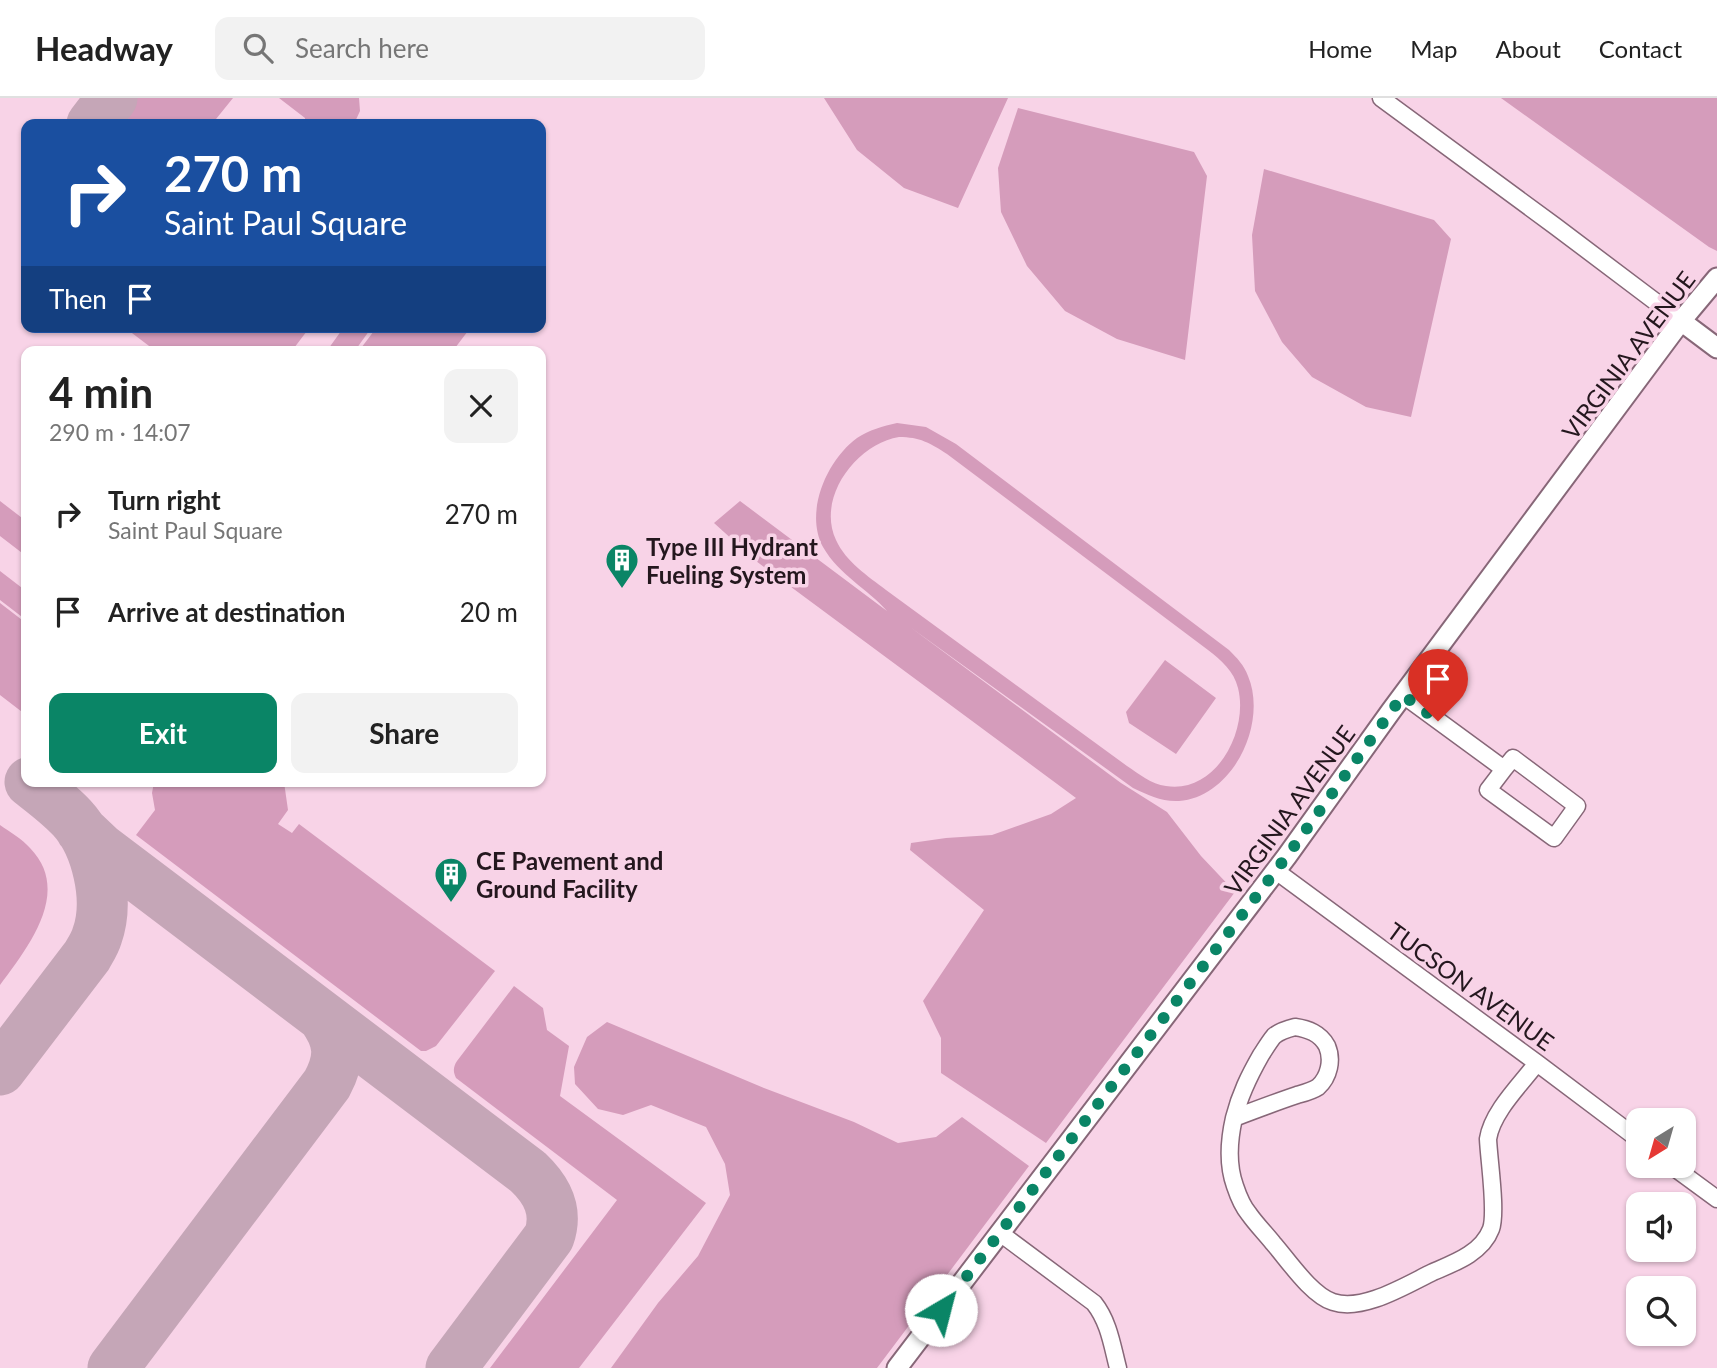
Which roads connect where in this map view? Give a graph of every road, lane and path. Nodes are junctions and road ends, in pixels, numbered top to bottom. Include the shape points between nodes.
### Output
1 (1381, 98) edge
2 (1717, 278) edge
3 (1681, 321) junction
4 (1717, 348) edge
5 (1403, 695) junction
6 (1504, 769) junction
7 (1276, 871) junction
8 (1538, 1063) junction
9 (1234, 1118) junction
10 (1626, 1130) edge
11 (1688, 1178) edge
12 (1717, 1199) edge
13 (999, 1233) junction
14 (897, 1368) edge
15 (1118, 1368) edge

1 - 3 street
2 - 3 street, VIRGINIA AVENUE
3 - 4 street
3 - 5 street, VIRGINIA AVENUE
5 - 6 street
5 - 7 street, VIRGINIA AVENUE
6 - 6 street via 1488,790 1554,838 1577,806 1513,758
7 - 8 street, TUCSON AVENUE
7 - 13 street, VIRGINIA AVENUE
8 - 9 street via 1490,1129 1494,1213 1491,1230 1481,1245 1454,1263 1355,1304 1333,1303 1318,1294 1247,1213 1234,1184 1230,1160
8 - 10 street, TUCSON AVENUE
9 - 9 street via 1245,1083 1273,1038 1295,1027 1321,1038 1330,1067 1318,1087
11 - 12 street
13 - 14 street, VIRGINIA AVENUE
13 - 15 street via 1094,1303 1107,1325

